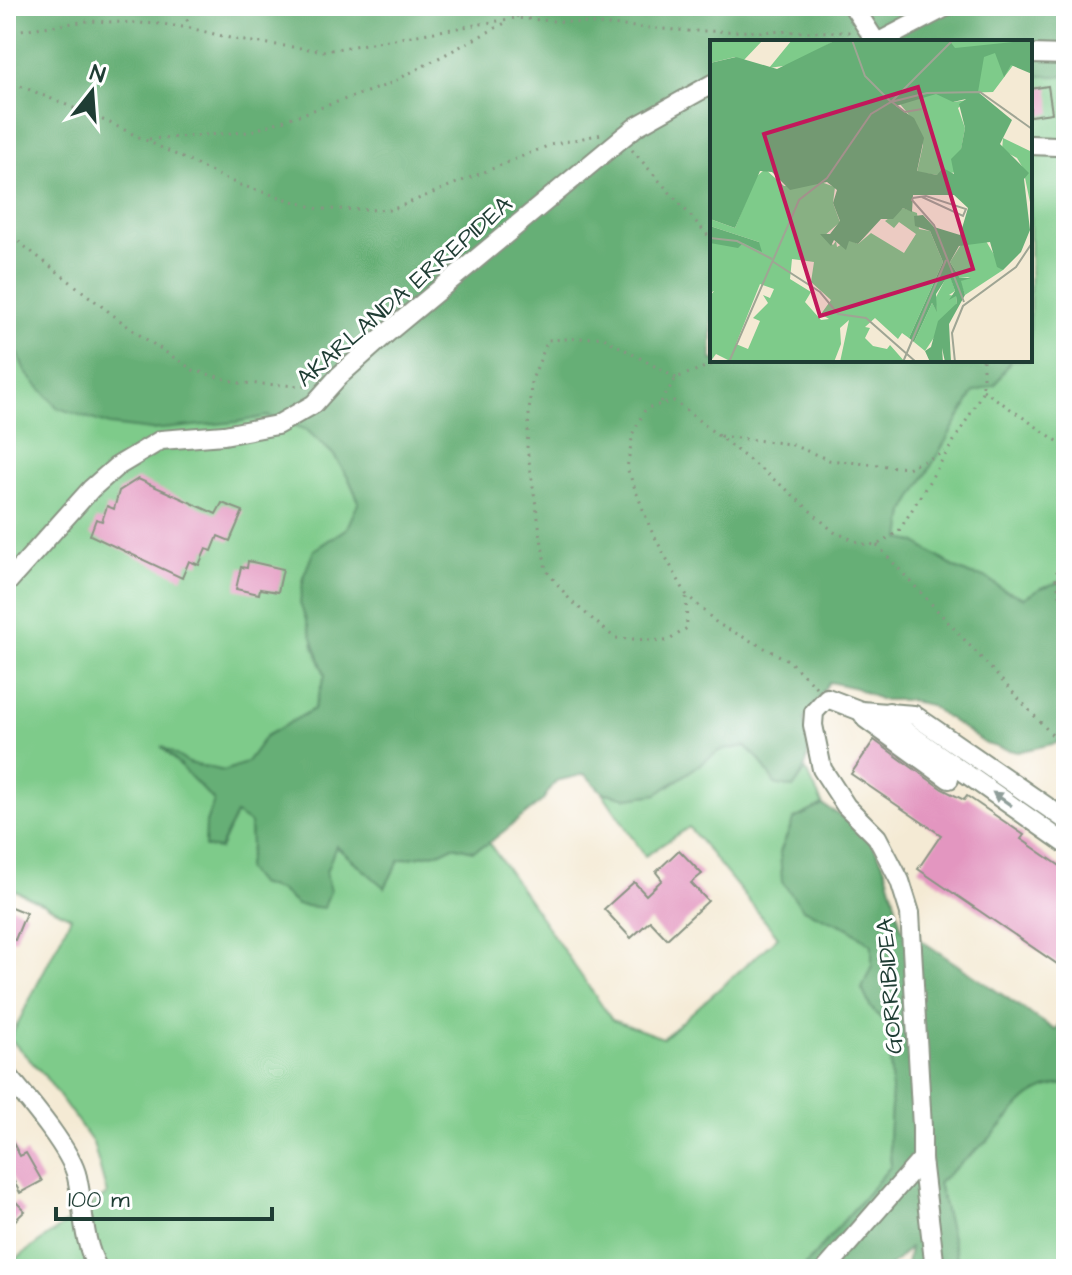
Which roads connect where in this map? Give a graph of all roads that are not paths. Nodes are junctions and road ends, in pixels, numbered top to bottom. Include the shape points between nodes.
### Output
1 (853, 6) edge
2 (948, 6) edge
3 (877, 40) edge
4 (882, 40) edge
5 (1032, 54) edge
6 (1066, 55) edge
7 (710, 85) edge
8 (1032, 145) edge
9 (1056, 146) road end
10 (6, 584) edge
11 (861, 711) junction
12 (889, 712) junction
13 (949, 779) dead end
14 (1066, 820) edge
15 (1066, 844) edge
16 (6, 1073) edge
17 (922, 1159) junction
18 (98, 1269) edge
19 (826, 1269) edge
20 (935, 1269) edge

1 - 3 street
2 - 4 street
5 - 6 street
7 - 10 street, AKARLANDA ERREPIDEA via 622,138 339,376 314,404 277,425 161,440 116,467
8 - 9 street
11 - 12 street
11 - 13 street
11 - 17 street, GORRIBIDEA via 827,698 814,712 813,725 822,769 846,806 877,837 910,913
12 - 14 street via 914,715
15 -> 12 street via 897,725
16 - 18 street via 46,1122 77,1173 82,1224
17 - 19 street
17 - 20 street, GORRIBIDEA

